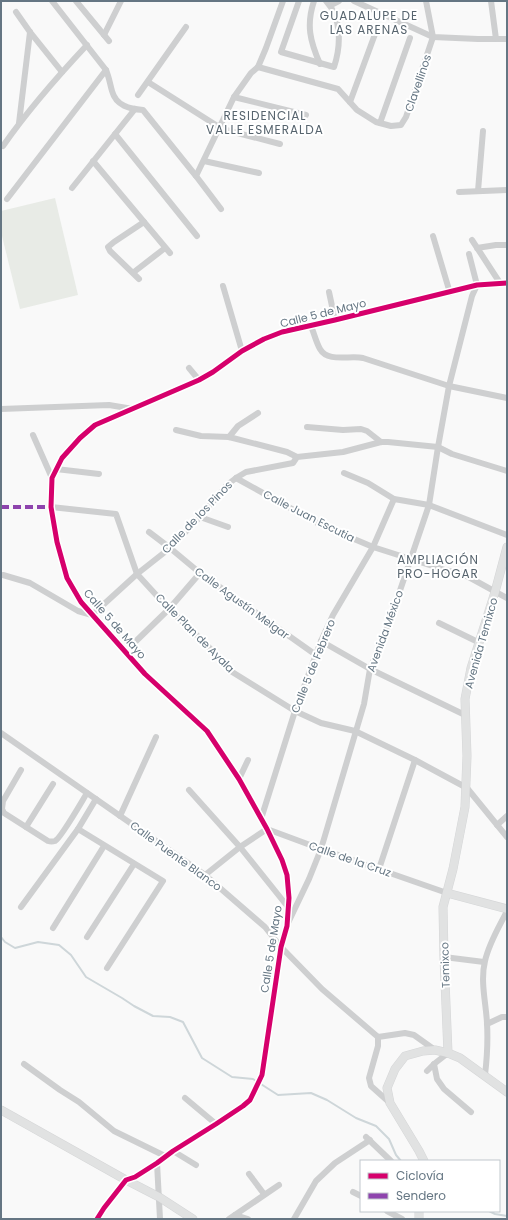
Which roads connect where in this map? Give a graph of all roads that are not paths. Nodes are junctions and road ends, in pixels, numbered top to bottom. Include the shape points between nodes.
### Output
1 (52, 1) edge
2 (76, 1) edge
3 (121, 1) edge
4 (283, 1) edge
5 (299, 1) edge
6 (314, 1) edge
7 (339, 1) edge
8 (354, 1) edge
9 (426, 1) edge
10 (491, 1) edge
11 (328, 3) edge
12 (16, 12) dead end
13 (378, 26) dead end
14 (186, 27) dead end
15 (30, 32) junction
16 (104, 35) junction
17 (433, 36) junction
18 (410, 38) dead end
19 (496, 39) junction
20 (507, 39) edge
21 (108, 41) dead end
22 (87, 45) junction
23 (320, 64) junction
24 (258, 67) junction
25 (106, 70) junction
26 (62, 72) junction
27 (148, 82) junction
28 (138, 95) dead end
29 (234, 97) junction
30 (350, 102) junction
31 (135, 109) junction
32 (306, 115) dead end
33 (380, 123) junction
34 (19, 124) junction
35 (220, 127) junction
36 (483, 131) dead end
37 (115, 134) junction
38 (280, 144) dead end
39 (3, 146) dead end
40 (93, 161) junction
41 (204, 161) junction
42 (259, 173) dead end
43 (196, 176) junction
44 (72, 188) dead end
45 (507, 190) edge
46 (478, 191) junction
47 (459, 192) dead end
48 (7, 199) dead end
49 (221, 209) dead end
50 (144, 222) junction
51 (197, 236) dead end
52 (433, 236) dead end
53 (472, 240) dead end
54 (507, 245) edge
55 (477, 248) junction
56 (469, 254) dead end
57 (134, 272) junction
58 (139, 279) dead end
59 (504, 283) edge
60 (476, 285) junction
61 (223, 286) dead end
62 (329, 292) dead end
63 (450, 292) junction
64 (335, 320) junction
65 (311, 326) junction
66 (242, 351) junction
67 (188, 368) dead end
68 (199, 380) junction
69 (449, 386) junction
70 (507, 398) edge
71 (1, 409) edge
72 (133, 409) junction
73 (258, 413) dead end
74 (307, 427) dead end
75 (176, 430) dead end
76 (33, 435) dead end
77 (228, 437) junction
78 (382, 442) junction
79 (438, 447) junction
80 (297, 457) junction
81 (56, 469) junction
82 (507, 471) edge
83 (344, 473) dead end
84 (99, 474) dead end
85 (52, 478) junction
86 (236, 478) junction
87 (394, 499) junction
88 (430, 505) junction
89 (51, 507) junction
90 (200, 517) junction
91 (228, 527) dead end
92 (149, 532) dead end
93 (507, 535) edge
94 (373, 547) junction
95 (507, 547) edge
96 (170, 548) junction
97 (411, 559) junction
98 (1, 568) edge
99 (200, 573) junction
100 (137, 574) junction
101 (2, 576) edge
102 (495, 592) junction
103 (507, 598) edge
104 (169, 609) junction
105 (92, 615) junction
106 (439, 623) dead end
107 (321, 641) junction
108 (480, 643) junction
109 (133, 644) dead end
110 (316, 655) junction
111 (370, 669) junction
112 (295, 711) junction
113 (465, 715) junction
114 (355, 731) junction
115 (1, 733) edge
116 (156, 738) dead end
117 (248, 760) dead end
118 (415, 760) junction
119 (21, 770) dead end
120 (239, 779) junction
121 (54, 784) dead end
122 (466, 788) junction
123 (189, 790) dead end
124 (87, 793) junction
125 (96, 799) junction
126 (120, 816) junction
127 (507, 816) edge
128 (261, 819) junction
129 (497, 825) junction
130 (26, 826) junction
131 (78, 829) junction
132 (267, 829) junction
133 (507, 837) edge
134 (104, 846) junction
135 (240, 847) junction
136 (321, 849) junction
137 (134, 864) junction
138 (379, 869) junction
139 (205, 875) junction
140 (447, 893) junction
141 (288, 906) junction
142 (21, 907) dead end
143 (507, 910) edge
144 (287, 926) junction
145 (53, 928) dead end
146 (87, 937) dead end
147 (281, 947) junction
148 (444, 957) junction
149 (484, 962) junction
150 (107, 968) dead end
151 (507, 1017) edge
152 (487, 1024) junction
153 (378, 1037) junction
154 (435, 1050) junction
155 (448, 1053) junction
156 (24, 1064) dead end
157 (434, 1064) junction
158 (427, 1071) dead end
159 (485, 1075) junction
160 (507, 1092) edge
161 (185, 1098) dead end
162 (390, 1102) junction
163 (1, 1110) edge
164 (471, 1112) dead end
165 (216, 1124) junction
166 (173, 1151) junction
167 (165, 1156) junction
168 (390, 1160) edge
169 (424, 1160) edge
170 (157, 1163) junction
171 (196, 1165) dead end
172 (249, 1174) dead end
173 (126, 1180) junction
174 (279, 1185) dead end
175 (353, 1192) dead end
176 (264, 1194) junction
177 (360, 1196) edge
178 (159, 1197) junction
179 (389, 1212) edge
180 (235, 1215) junction
181 (97, 1219) edge
182 (160, 1219) edge
183 (193, 1219) edge
184 (229, 1219) edge
185 (248, 1219) edge
186 (294, 1219) edge
187 (402, 1219) edge

1 - 22 street
2 - 16 street
3 - 16 street
4 - 24 street
5 - 23 street via 281,52
6 - 23 street via 309,24 312,46
7 - 11 street
8 - 17 street
9 - 17 street, Clavellinos
10 - 19 street
11 - 23 street via 338,24 339,43 334,67
12 - 15 street
13 - 30 street
14 - 27 street
15 - 26 street
15 - 34 street
16 - 21 street
17 - 19 street
17 - 33 street, Clavellinos via 406,117 401,125
18 - 33 street
19 - 20 street
22 - 25 street
22 - 26 street
24 - 29 street
24 - 30 street, Clavellinos via 338,89
25 - 31 street via 112,94 122,106
25 - 48 street
26 - 34 street
27 - 28 street
27 - 35 street
29 - 32 street
29 - 35 street
30 - 33 street, Clavellinos via 357,110
31 - 37 street
31 - 43 street via 143,110
34 - 39 street
35 - 38 street
35 - 41 street
36 - 46 street
37 - 40 street
37 - 51 street
40 - 44 street
40 - 50 street
41 - 42 street
41 - 43 street
43 - 49 street
45 - 46 street
46 - 47 street
50 - 57 street via 167,251
50 - 57 street via 108,247
52 - 63 street
53 - 55 street
54 - 55 street
55 - 59 street
56 - 60 street
57 - 58 street
59 - 60 street, Calle 5 de Mayo
60 - 63 street, Calle 5 de Mayo
60 - 69 street, Avenida México
61 - 66 street
62 - 64 street
63 - 64 street, Calle 5 de Mayo
64 - 65 street, Calle 5 de Mayo
65 - 66 street, Calle 5 de Mayo via 282,332
65 - 69 street via 319,349 324,355 331,358 355,356
66 - 68 street, Calle 5 de Mayo
67 - 68 street
68 - 72 street, Calle 5 de Mayo
69 - 70 street
69 - 79 street, Avenida México
71 - 72 street via 109,405
72 - 81 street, Calle 5 de Mayo via 95,425 62,458
73 - 77 street via 238,426
74 - 78 street via 361,429
75 - 77 street via 201,436
76 - 85 street
77 - 80 street via 287,452
78 - 79 street, Calle de los Pinos
78 - 80 street, Calle de los Pinos via 343,452
79 - 82 street, Calle de los Pinos via 452,454
79 - 88 street, Avenida México
80 - 86 street, Calle de los Pinos via 293,463 246,472
81 - 84 street
81 - 85 street, Calle 5 de Mayo
83 - 87 street via 368,483
85 - 89 street, Calle 5 de Mayo
86 - 90 street, Calle de los Pinos
86 - 94 street, Calle Juan Escutia via 321,525
87 - 88 street
87 - 94 street, Calle 5 de Febrero
88 - 93 street
88 - 97 street, Avenida México
89 - 100 street, Calle Plan de Ayala via 116,514
89 - 105 street, Calle 5 de Mayo via 67,578 80,602
90 - 91 street
90 - 96 street, Calle de los Pinos
92 - 96 street, Calle Agustín Melgar
94 - 97 street, Calle Juan Escutia
94 - 107 street, Calle 5 de Febrero via 333,615
95 - 102 main road, Avenida Temixco
96 - 99 street, Calle Agustín Melgar
96 - 100 street, Calle de los Pinos
97 - 102 street, Calle Juan Escutia via 465,575
97 - 111 street, Avenida México
98 - 101 street, Calle 5 de Mayo
99 - 104 street
99 - 110 street, Calle Agustín Melgar
100 - 104 street, Calle Plan de Ayala
100 - 105 street, Calle de los Pinos
101 - 105 street, Calle 5 de Mayo via 30,583 78,611
102 - 103 street, Calle Juan Escutia
102 - 108 main road, Avenida Temixco
104 - 109 street
104 - 112 street, Calle Plan de Ayala via 229,670
105 - 120 street, Calle 5 de Mayo via 145,674 207,731
106 - 108 street
107 - 110 street, Calle 5 de Febrero
107 - 111 street
108 - 113 main road, Avenida Temixco via 464,699
110 - 112 street, Calle 5 de Febrero
111 - 113 street
111 - 114 street, Avenida México via 364,704
112 - 114 street, Calle Plan de Ayala via 321,723
112 - 128 street, Calle 5 de Febrero
113 - 122 main road, Temixco
114 - 118 street, Calle Plan de Ayala
114 - 136 street, Avenida México
115 - 124 street, Calle Puente Blanco
116 - 126 street
117 - 120 street
118 - 122 street, Calle Plan de Ayala
118 - 138 street
119 - 130 street via 3,801 2,810
120 - 128 street, Calle 5 de Mayo
121 - 130 street
122 - 129 street, Calle Plan de Ayala
122 - 140 main road, Temixco via 465,806
123 - 135 street
124 - 125 street, Calle Puente Blanco
124 - 130 street via 55,841 48,841
125 - 126 street, Calle Puente Blanco
125 - 131 street
126 - 139 street, Calle Puente Blanco
127 - 129 street
128 - 132 street, Calle 5 de Mayo
129 - 133 street, Calle Plan de Ayala
131 - 134 street
131 - 142 street
132 - 135 street
132 - 136 street, Calle de la Cruz
132 - 141 street, Calle 5 de Mayo via 287,875
134 - 137 street
134 - 145 street
135 - 139 street
135 - 141 street
136 - 138 street, Calle de la Cruz
136 - 144 street, Avenida México
137 - 146 street
137 - 150 street via 163,882
138 - 140 street, Calle de la Cruz
139 - 147 street, Calle Puente Blanco via 265,927
140 - 143 main road, Calle de la Cruz
140 - 148 main road, Temixco via 443,907
141 - 144 street, Calle 5 de Mayo
143 - 149 street
144 - 147 street, Calle 5 de Mayo
147 - 153 street, Calle Puente Blanco via 322,989
147 - 165 street, Calle 5 de Mayo via 262,1076 250,1100
148 - 149 street
148 - 155 main road, Temixco
149 - 152 street
151 - 152 street
152 - 159 street
153 - 154 street via 404,1033 414,1035
153 - 162 street via 369,1078 371,1086
154 - 155 main road
154 - 162 main road via 405,1056 398,1064 387,1088
155 - 157 street
155 - 159 main road
156 - 167 street via 79,1102 114,1131
157 - 158 street
157 - 164 street via 437,1079 444,1089
159 - 160 main road
161 - 165 street
162 - 169 main road
163 - 173 main road
165 - 166 street
166 - 167 street
166 - 171 street
167 - 170 street
168 - 186 street via 368,1139 335,1163 316,1181
170 - 173 street via 136,1177
170 - 178 street
172 - 176 street
173 - 178 main road
173 - 181 street
174 - 176 street
175 - 177 street
176 - 180 street
178 - 182 street
178 - 183 main road
179 - 187 street
180 - 184 street
180 - 185 street

